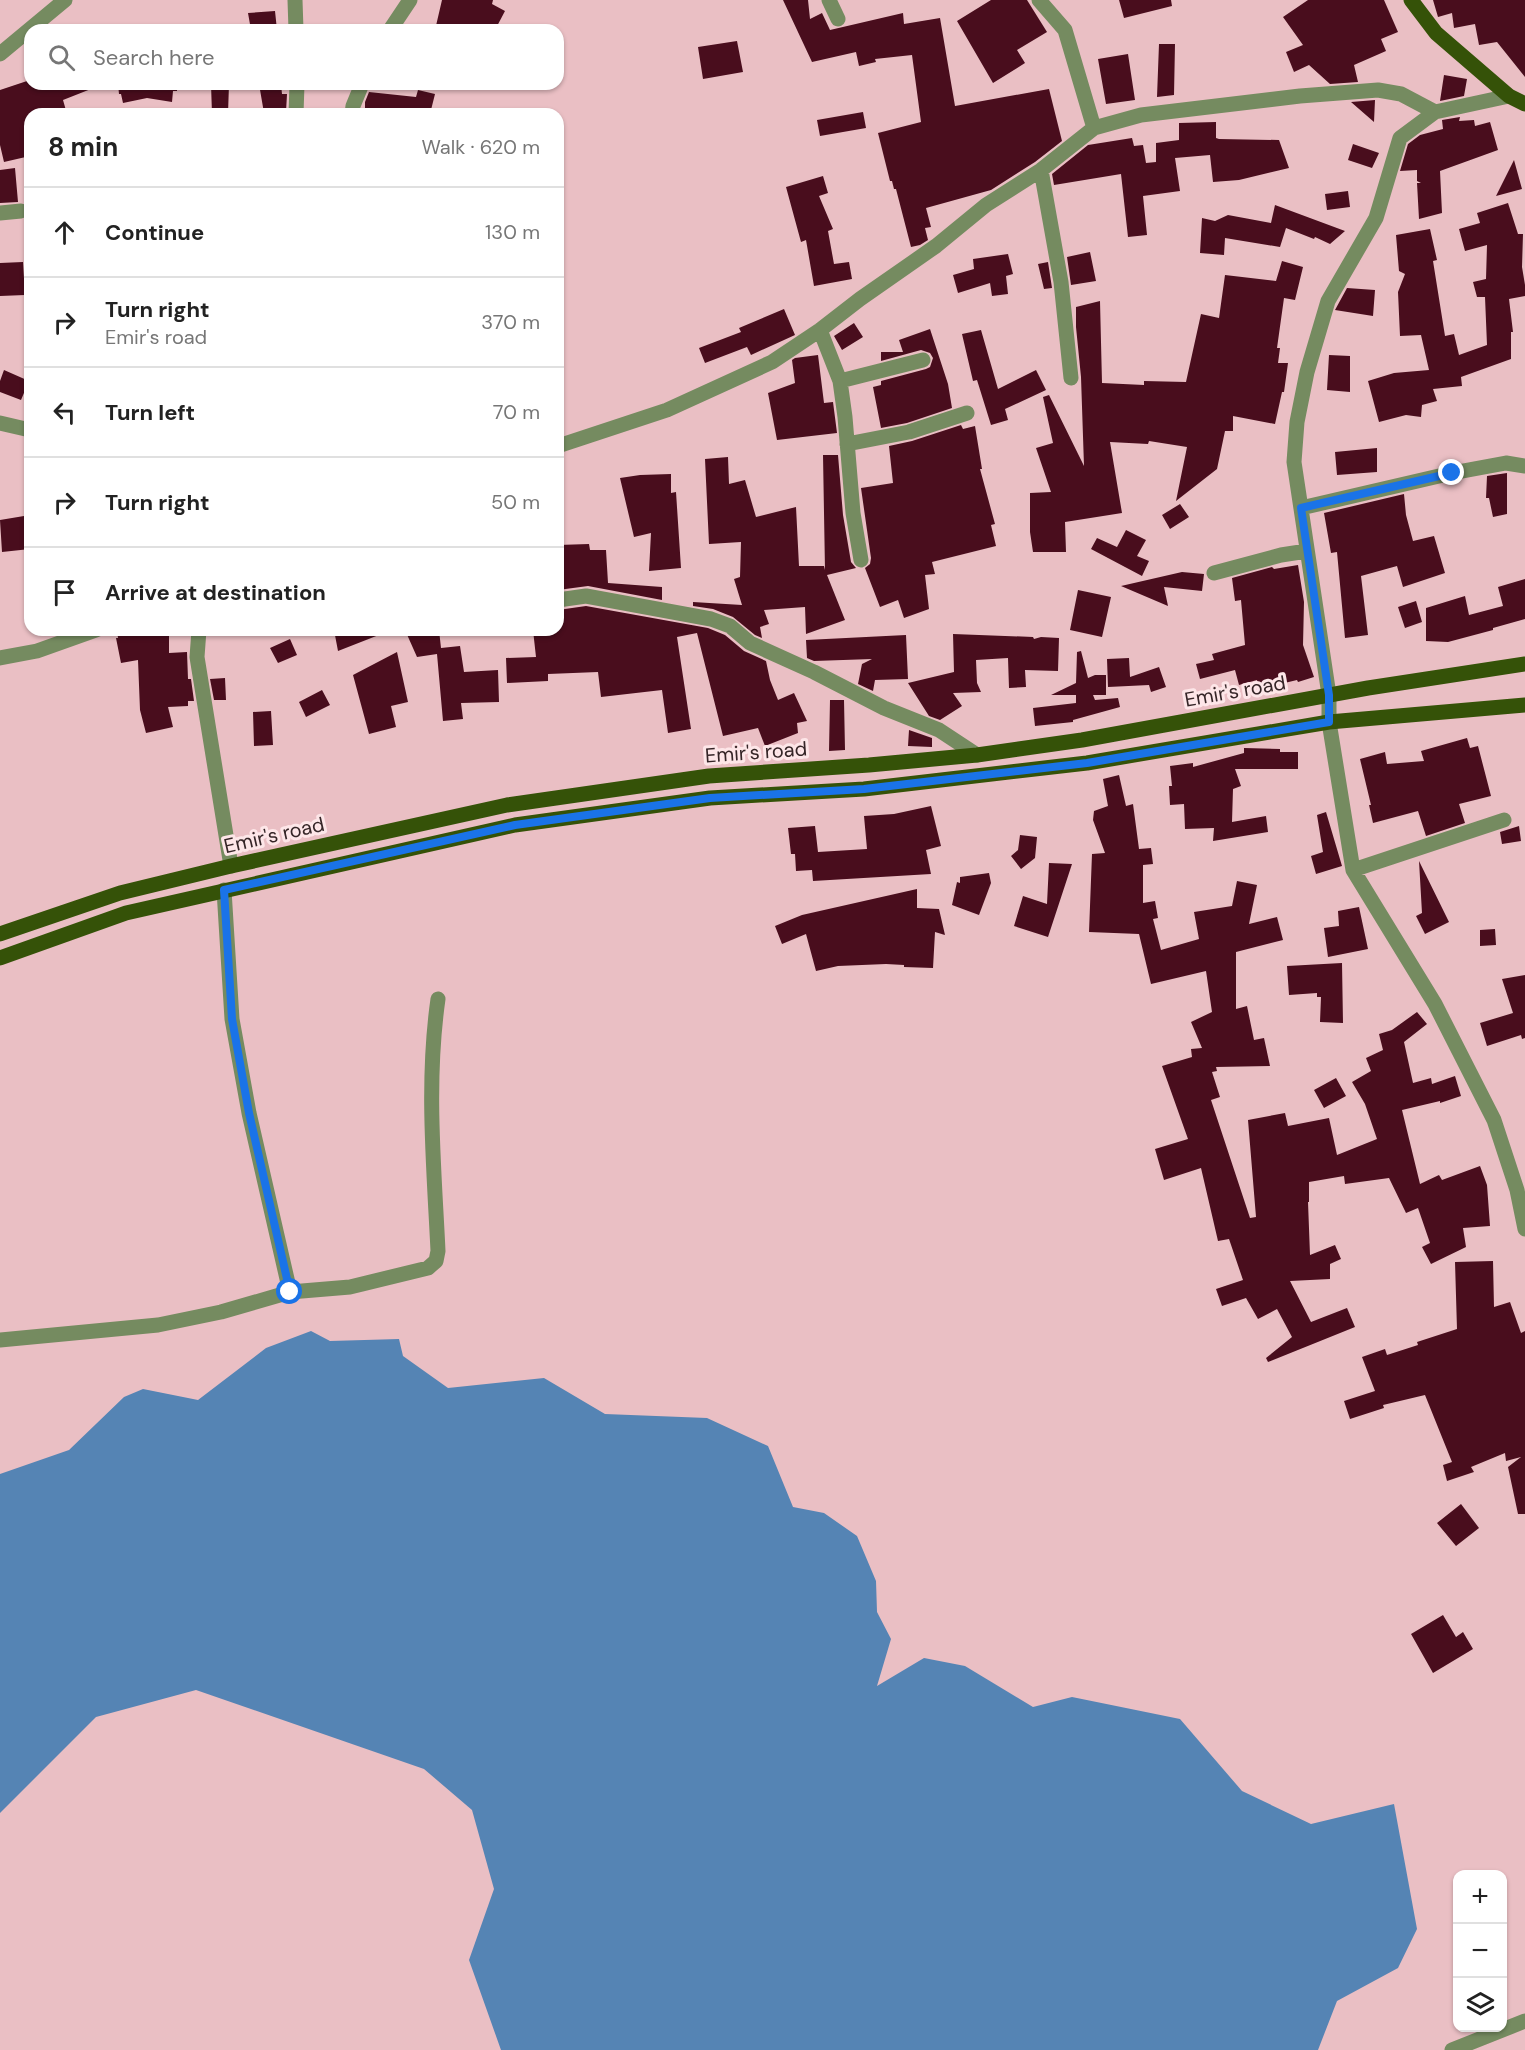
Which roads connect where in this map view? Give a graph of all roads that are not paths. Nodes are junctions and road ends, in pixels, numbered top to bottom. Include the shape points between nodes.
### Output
1 (65, 0) edge
2 (295, 0) edge
3 (410, 0) edge
4 (829, 0) edge
5 (1039, 0) edge
6 (1411, 0) edge
7 (838, 19) dead end
8 (36, 24) edge
9 (296, 24) edge
10 (394, 24) edge
11 (24, 34) edge
12 (0, 54) edge
13 (297, 90) edge
14 (360, 90) edge
15 (1509, 96) junction
16 (1525, 105) edge
17 (296, 108) edge
18 (353, 108) edge
19 (1435, 112) junction
20 (1094, 128) junction
21 (1041, 170) junction
22 (21, 211) dead end
23 (0, 213) edge
24 (820, 330) junction
25 (923, 360) dead end
26 (1071, 378) dead end
27 (840, 381) junction
28 (968, 413) dead end
29 (0, 423) edge
30 (24, 429) edge
31 (564, 444) edge
32 (847, 444) junction
33 (1525, 466) edge
34 (1301, 508) junction
35 (1307, 551) junction
36 (861, 560) dead end
37 (1214, 573) dead end
38 (564, 599) edge
39 (79, 636) edge
40 (199, 636) edge
41 (0, 658) edge
42 (1525, 664) edge
43 (1329, 695) junction
44 (1525, 705) edge
45 (1329, 722) junction
46 (977, 755) junction
47 (1504, 820) dead end
48 (231, 866) junction
49 (1353, 870) junction
50 (224, 890) junction
51 (0, 934) edge
52 (0, 958) edge
53 (438, 999) dead end
54 (1525, 1229) edge
55 (290, 1292) junction
56 (0, 1340) edge
57 (1525, 2021) edge
58 (1452, 2050) edge

1 - 8 street
2 - 9 street
3 - 10 street
4 - 7 street
5 - 20 street via 1065,30
6 - 15 main road via 1436,33
11 - 12 street
13 - 17 street
14 - 18 street
15 - 16 main road
15 - 19 street
19 - 20 street via 1401,94 1378,90 1142,115
19 - 34 street via 1400,138 1376,218 1328,301 1297,422 1294,462
20 - 21 street
21 - 24 street via 986,205
21 - 26 street via 1061,282
22 - 23 street
24 - 27 street
24 - 31 street via 772,362 667,410
25 - 27 street
27 - 32 street
28 - 32 street via 909,432
29 - 30 street
32 - 36 street
33 - 34 street via 1506,463 1452,473
34 - 35 street
35 - 37 street
35 - 43 street
38 - 46 street via 586,596 730,626 750,643 884,708 939,730
39 - 41 street via 37,651
40 - 48 street via 197,657
42 - 43 main road, Emir's road
43 - 45 street
43 - 46 main road, Emir's road
44 - 45 main road
45 - 49 street
45 - 50 main road via 1075,764 864,789 710,798 515,825
46 - 48 main road, Emir's road via 710,776 507,805
47 - 49 street
48 - 51 main road, Emir's road via 120,893
49 - 54 street via 1435,1004 1494,1120
50 - 52 main road via 126,913
50 - 55 street via 232,1019
53 - 55 street via 432,1037 431,1100 436,1262 428,1268 350,1287
55 - 56 street via 158,1325
57 - 58 street

